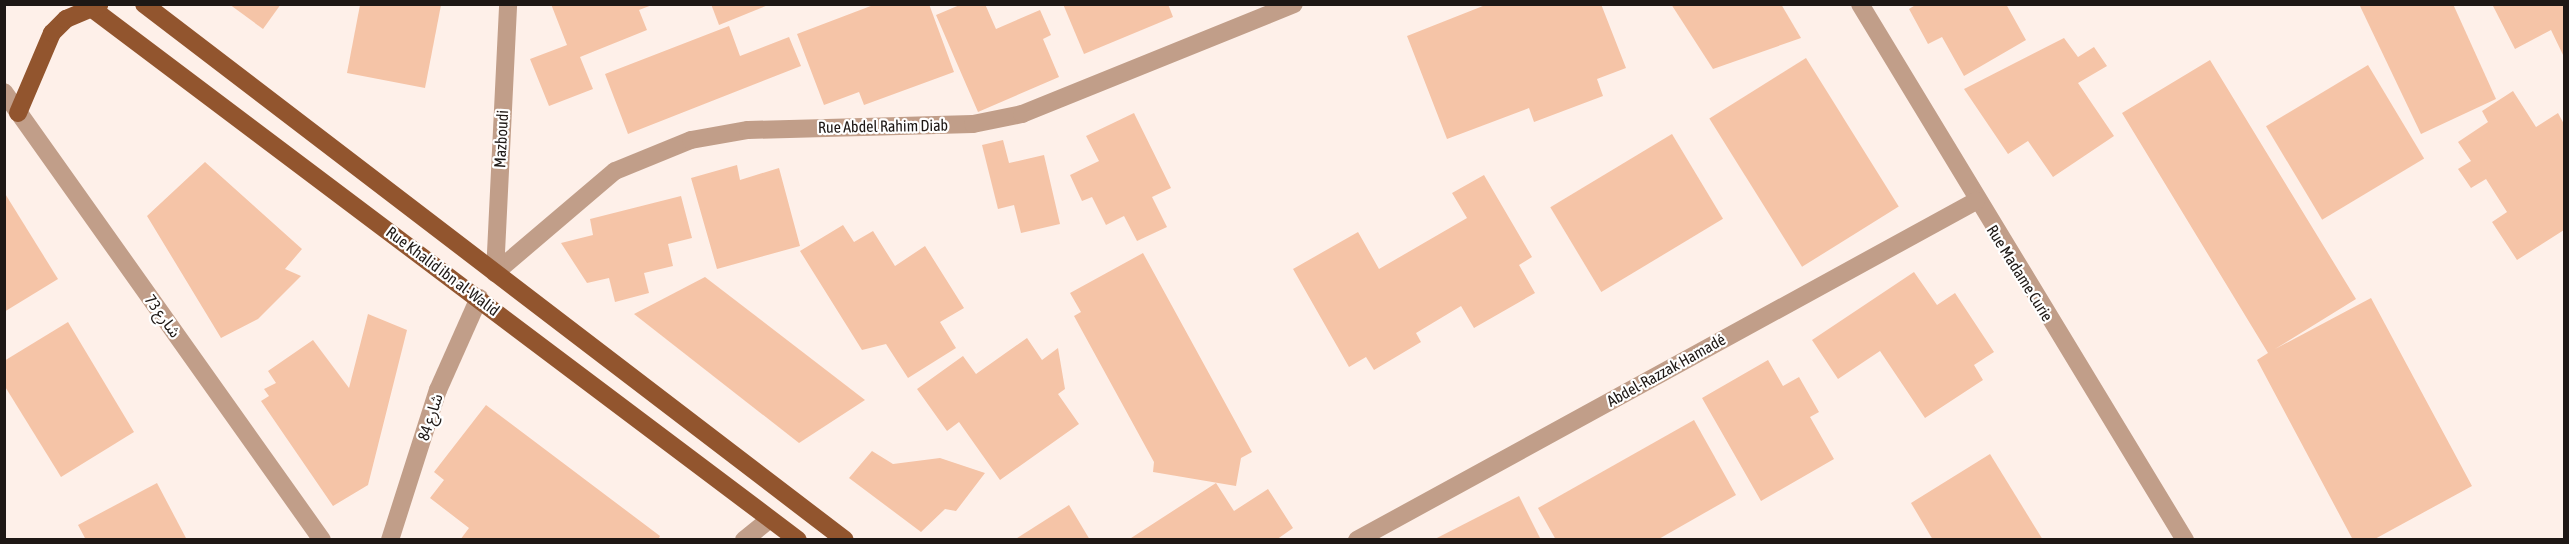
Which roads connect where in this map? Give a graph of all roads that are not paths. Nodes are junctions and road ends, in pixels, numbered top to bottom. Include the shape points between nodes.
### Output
1 (144, 4) edge
2 (508, 4) edge
3 (1294, 4) edge
4 (1860, 4) edge
5 (93, 5) edge
6 (4, 92) edge
7 (18, 113) junction
8 (1976, 201) junction
9 (495, 273) junction
10 (479, 298) junction
11 (770, 519) junction
12 (322, 540) edge
13 (390, 540) edge
14 (744, 540) edge
15 (798, 540) edge
16 (845, 540) edge
17 (1357, 540) edge
18 (2185, 540) edge

1 - 9 main road, Rue Khalid ibn al-Walid
2 - 9 street, Mazboudi
3 - 9 street, Rue Abdel Rahim Diab via 1022,114 973,124 748,130 691,140 615,171
4 - 8 street, Rue Madame Curie
5 - 7 main road via 52,33
5 - 10 main road, Rue Khalid ibn al-Walid
6 - 7 street, شارع 73
7 - 12 street, شارع 73
8 - 17 street, Abdel-Razzak Hamadé
8 - 18 street, Rue Madame Curie
9 - 16 main road, Rue Khalid ibn al-Walid
10 - 11 main road, Rue Khalid ibn al-Walid
10 - 13 street, شارع 84 via 438,390
11 - 14 street
11 - 15 main road, Rue Khalid ibn al-Walid

